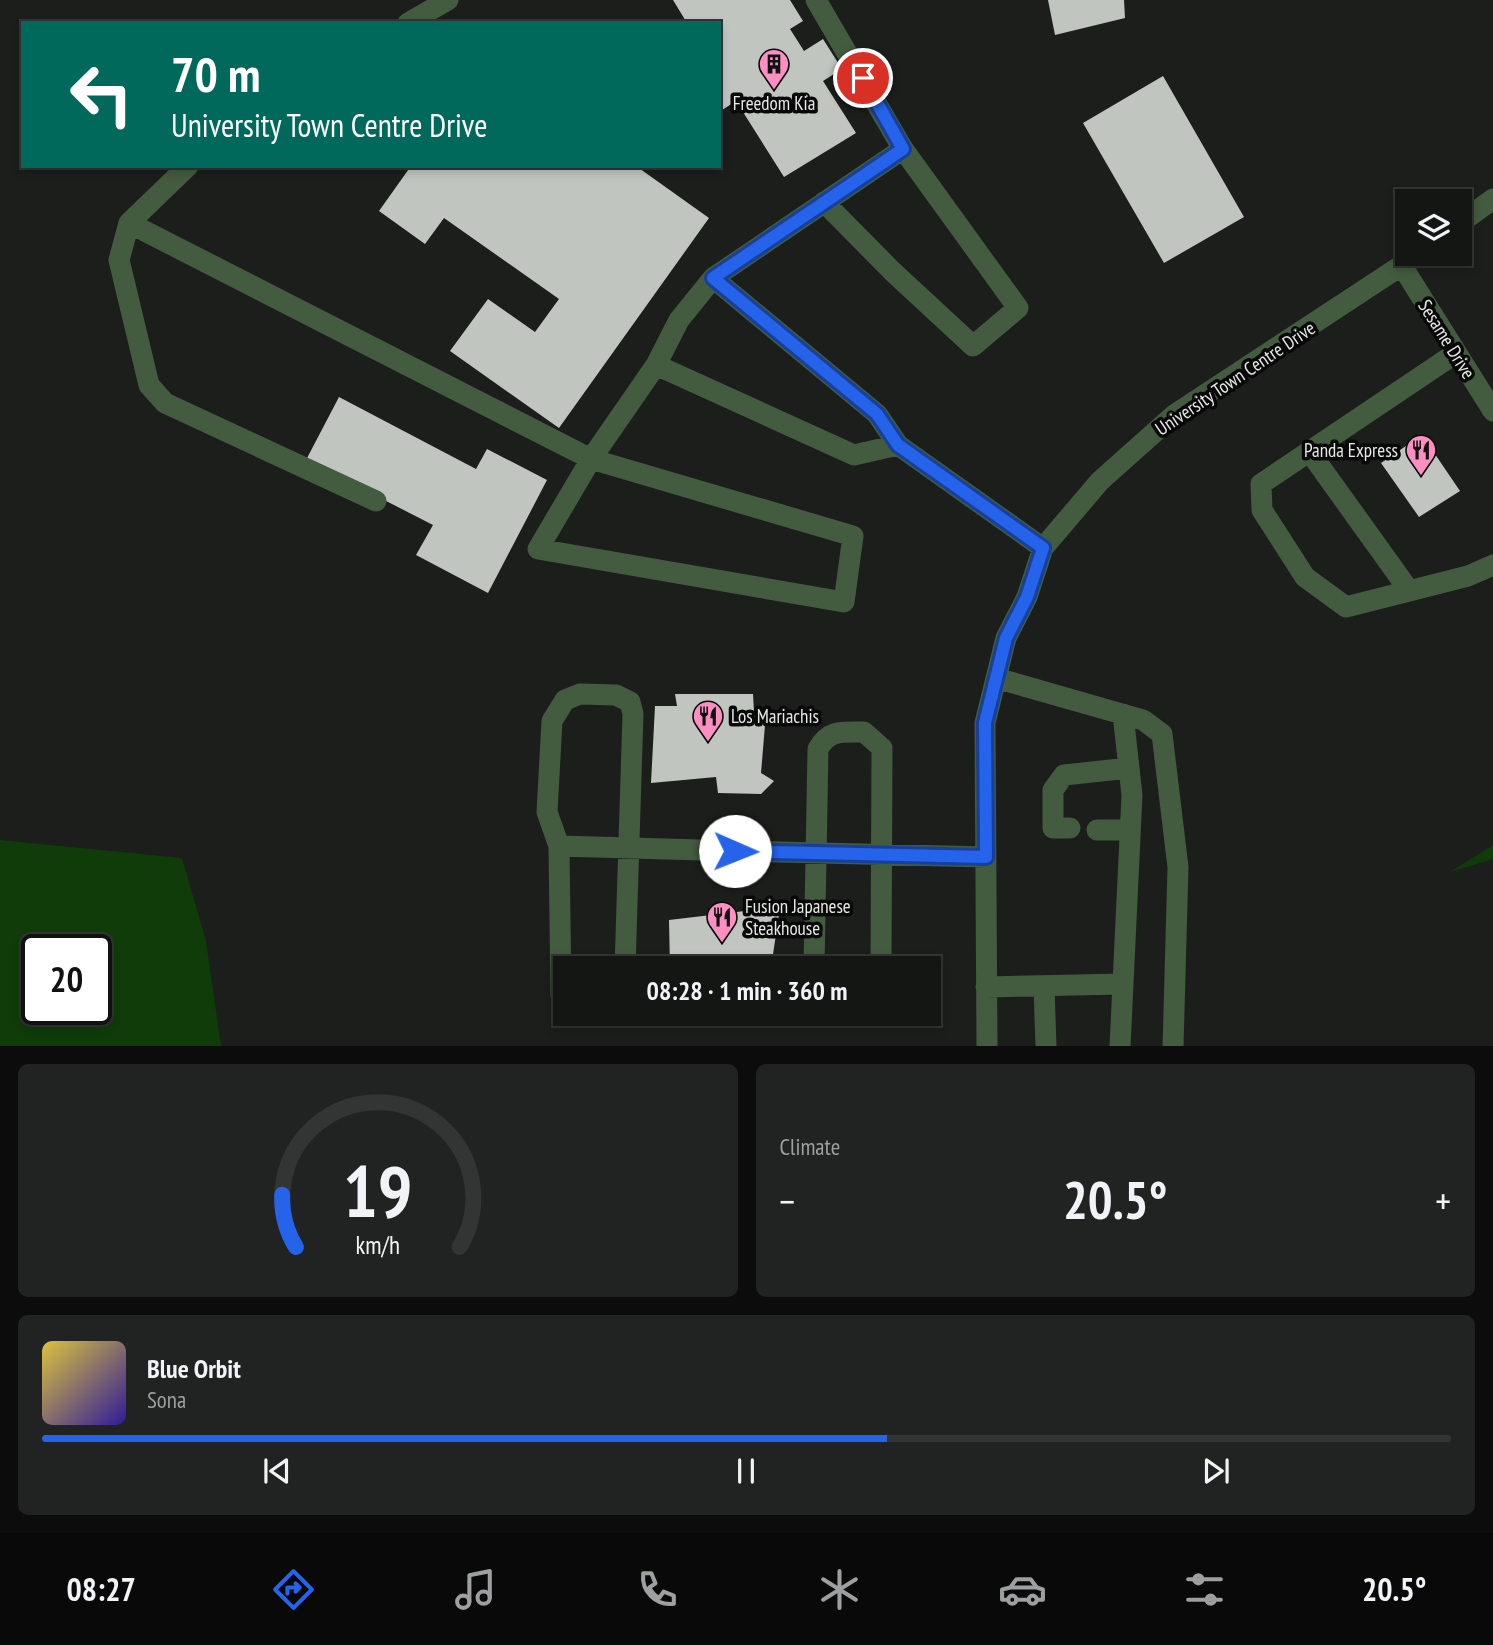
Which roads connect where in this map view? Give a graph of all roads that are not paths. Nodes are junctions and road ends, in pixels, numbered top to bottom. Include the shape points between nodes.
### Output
1 (448, 0) edge
2 (816, 0) edge
3 (411, 21) edge
4 (903, 149) junction
5 (186, 168) edge
6 (1493, 199) edge
7 (824, 202) junction
8 (1472, 214) edge
9 (129, 223) junction
10 (1401, 266) edge
11 (1413, 266) edge
12 (713, 278) junction
13 (1456, 353) junction
14 (656, 365) junction
15 (1493, 411) edge
16 (898, 445) junction
17 (1309, 451) junction
18 (591, 459) junction
19 (376, 501) dead end
20 (1043, 548) junction
21 (1493, 565) edge
22 (1408, 589) junction
23 (996, 678) junction
24 (1123, 715) junction
25 (1129, 768) junction
26 (1070, 828) dead end
27 (1097, 830) dead end
28 (1130, 830) junction
29 (559, 846) junction
30 (627, 848) junction
31 (816, 853) junction
32 (881, 855) junction
33 (986, 857) junction
34 (560, 956) edge
35 (625, 956) edge
36 (814, 956) edge
37 (881, 956) edge
38 (1123, 984) junction
39 (986, 987) junction
40 (1044, 987) junction
41 (987, 1046) edge
42 (1046, 1046) edge
43 (1120, 1046) edge
44 (1173, 1046) edge

1 - 3 street
2 - 4 street
4 - 7 street
4 - 7 street via 1018,308 973,346
5 - 9 street
6 - 8 street
7 - 12 street
9 - 18 street
9 - 19 street via 119,260 149,386 165,403
10 - 20 street, University Town Centre Drive via 1174,415 1100,481
11 - 13 street, Sesame Drive
12 - 14 street via 679,320
12 - 16 street via 877,414
13 - 15 street, Sesame Drive
13 - 17 street
14 - 16 street via 854,455
14 - 18 street
16 - 20 street
17 - 22 street
17 - 22 street via 1261,484 1262,510 1305,577 1346,607
18 - 18 street via 538,550 844,602 853,536
20 - 23 street, University Town Centre Drive via 1027,597 1006,638
21 - 22 street via 1468,576
23 - 24 street
23 - 33 street, University Town Centre Drive via 985,723
24 - 25 street
24 - 44 street via 1143,720 1162,734 1178,867
25 - 26 street via 1064,775 1052,790 1053,828
25 - 28 street
27 - 28 street
28 - 38 street
29 - 30 street
29 - 30 street via 547,813 552,721 565,701 580,694 616,695 630,702 633,714
29 - 34 street
30 - 31 street
30 - 35 street
31 - 32 street
31 - 32 street via 818,749 833,732 863,732 883,748
31 - 36 street
32 - 33 street
32 - 37 street
33 - 39 street, University Town Centre Drive
38 - 40 street
38 - 43 street
39 - 40 street
39 - 41 street, University Town Centre Drive
40 - 42 street

